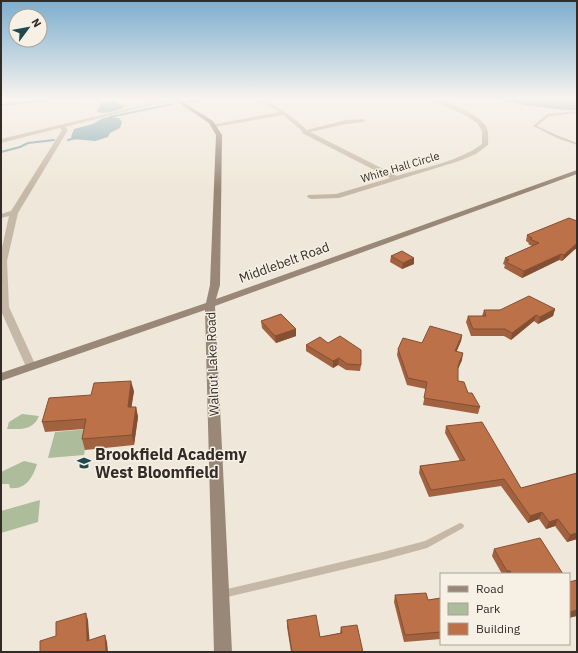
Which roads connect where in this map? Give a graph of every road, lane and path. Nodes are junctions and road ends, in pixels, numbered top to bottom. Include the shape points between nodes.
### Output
1 (51, 129) edge
2 (64, 129) edge
3 (216, 129) edge
4 (301, 129) edge
5 (315, 129) edge
6 (484, 129) edge
7 (542, 129) edge
8 (304, 132) junction
9 (1, 141) edge
10 (577, 144) edge
11 (577, 172) edge
12 (396, 178) junction
13 (311, 198) dead end
14 (14, 213) junction
15 (1, 216) edge
16 (210, 305) junction
17 (31, 366) junction
18 (1, 377) edge
19 (460, 526) dead end
20 (221, 595) junction
21 (223, 652) edge

1 - 9 street
2 - 14 street
3 - 16 street, Walnut Lake Road via 220,144 215,285
4 - 8 street
5 - 8 street
6 - 12 street, White Hall Circle via 485,145 474,153
7 - 10 lane
8 - 12 street
11 - 16 street, Middlebelt Road
12 - 13 street, White Hall Circle via 336,196
14 - 15 street
14 - 17 street via 2,261 4,307
16 - 17 street, Middlebelt Road
16 - 20 street, Walnut Lake Road
17 - 18 street, Middlebelt Road
19 - 20 lane via 428,544
20 - 21 street, Walnut Lake Road

